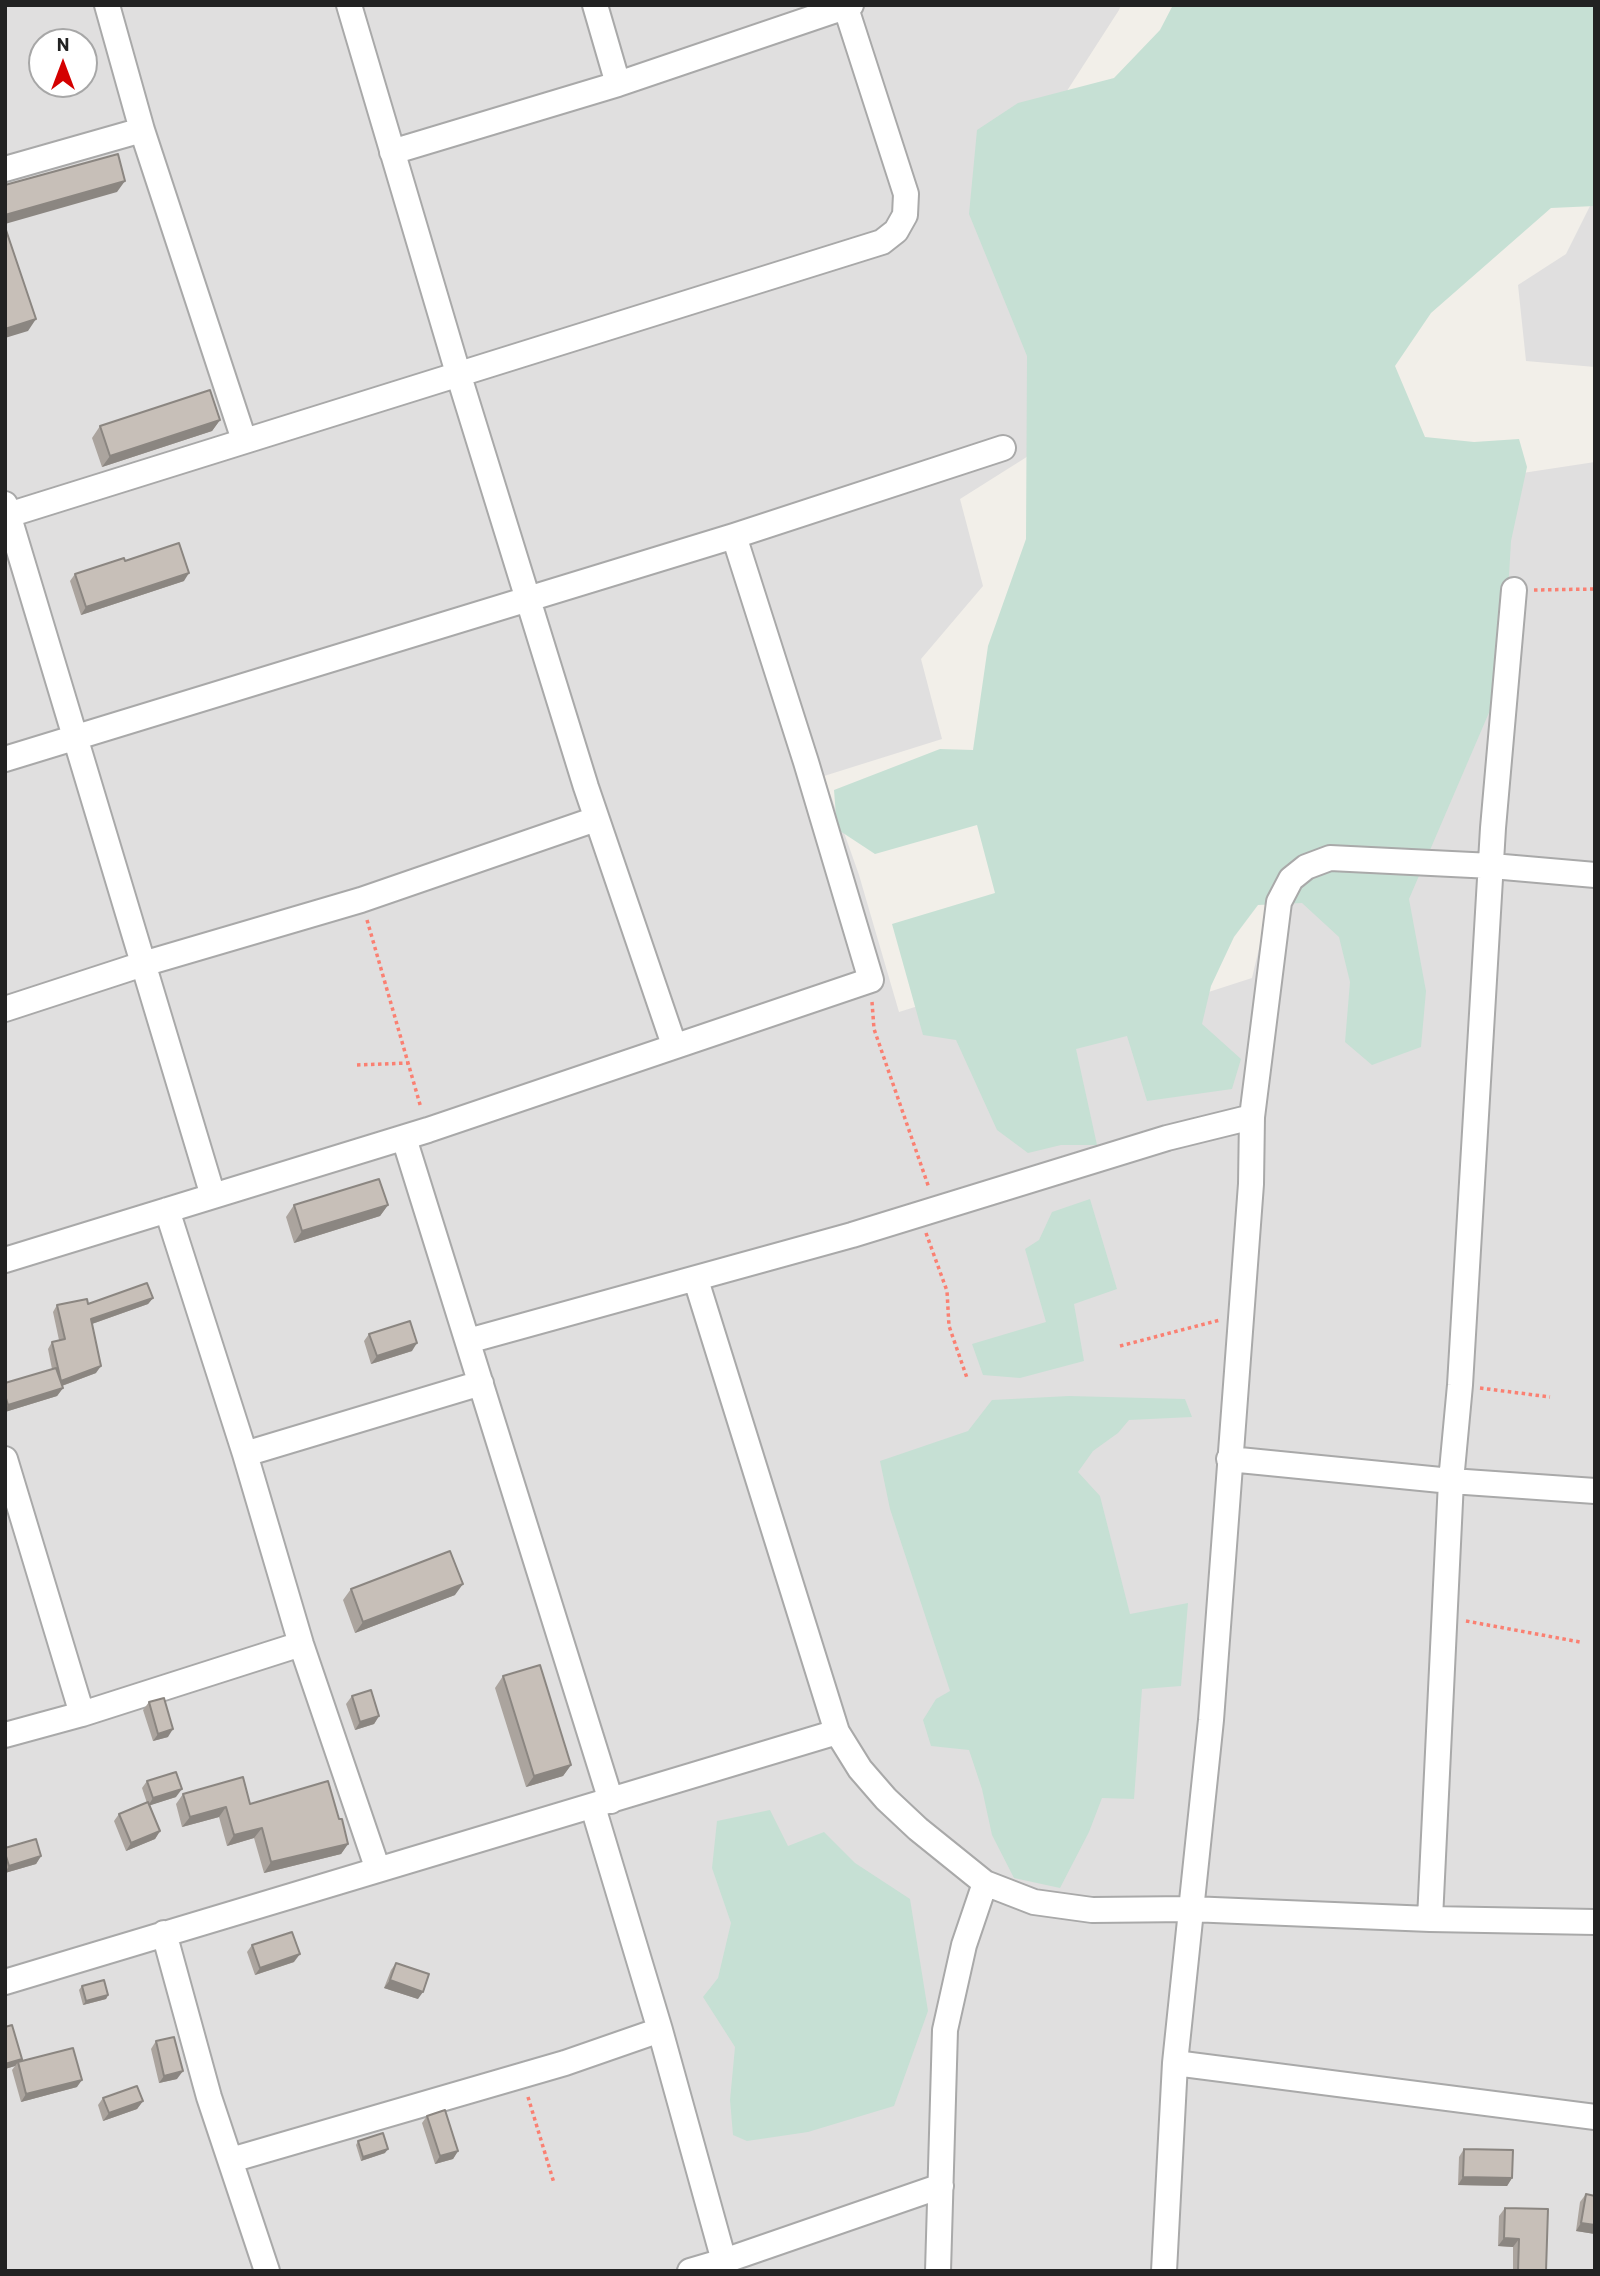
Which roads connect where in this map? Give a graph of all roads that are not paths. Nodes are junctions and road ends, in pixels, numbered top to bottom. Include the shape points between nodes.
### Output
1 (107, 5) edge
2 (349, 5) edge
3 (595, 5) edge
4 (847, 6) edge
5 (618, 84) junction
6 (142, 130) junction
7 (392, 152) junction
8 (5, 169) edge
9 (458, 373) junction
10 (244, 440) junction
11 (1003, 448) dead end
12 (6, 512) edge
13 (734, 536) junction
14 (1514, 590) road end
15 (527, 598) junction
16 (76, 737) junction
17 (5, 759) edge
18 (596, 819) junction
19 (1492, 866) junction
20 (1595, 875) edge
21 (143, 964) junction
22 (5, 1009) edge
23 (674, 1045) junction
24 (1252, 1117) junction
25 (404, 1138) junction
26 (213, 1196) junction
27 (167, 1210) junction
28 (5, 1260) edge
29 (696, 1280) junction
30 (468, 1341) junction
31 (481, 1383) junction
32 (245, 1454) junction
33 (1229, 1459) junction
34 (5, 1460) edge
35 (1451, 1481) junction
36 (1595, 1491) edge
37 (301, 1644) junction
38 (82, 1714) junction
39 (837, 1732) junction
40 (5, 1735) edge
41 (602, 1804) junction
42 (378, 1870) junction
43 (985, 1883) junction
44 (1190, 1909) junction
45 (1430, 1919) junction
46 (1595, 1922) edge
47 (164, 1933) junction
48 (5, 1982) edge
49 (660, 2030) junction
50 (1175, 2063) junction
51 (1595, 2117) edge
52 (231, 2160) junction
53 (941, 2186) junction
54 (724, 2261) junction
55 (267, 2271) edge
56 (690, 2271) edge
57 (938, 2271) edge
58 (1164, 2271) edge

1 - 6 street
2 - 7 street
3 - 5 street
4 - 5 street
4 - 9 street via 906,194 905,215 896,231 882,242
5 - 7 street
6 - 8 street
6 - 10 street
7 - 9 street
9 - 10 street
9 - 15 street
10 - 12 street
11 - 13 street
12 - 16 street
13 - 15 street
13 - 23 street via 871,980
14 - 19 street
15 - 16 street
15 - 18 street
16 - 17 street
16 - 21 street
18 - 21 street via 362,900
18 - 23 street
19 - 20 street
19 - 24 street via 1330,858 1291,879 1279,902
19 - 35 street
21 - 22 street
21 - 26 street
23 - 25 street
24 - 29 street
24 - 33 street
25 - 26 street
25 - 30 street
26 - 27 street
27 - 28 street
27 - 32 street
29 - 30 street
29 - 39 street
30 - 31 street
31 - 32 street
31 - 41 street
32 - 37 street
33 - 35 street
33 - 44 street via 1210,1720
34 - 38 street
35 - 36 street
35 - 45 street
37 - 38 street
37 - 42 street
38 - 40 street
39 - 41 street
39 - 43 street via 886,1799
41 - 42 street
41 - 49 street
42 - 47 street
43 - 44 street via 1061,1907
43 - 53 street via 964,1945 945,2030
44 - 45 street
44 - 50 street
45 - 46 street
47 - 48 street
47 - 52 street
49 - 52 street via 522,2076
49 - 54 street
50 - 51 street
50 - 58 street
52 - 55 street
53 - 54 street
53 - 57 street
54 - 56 street

